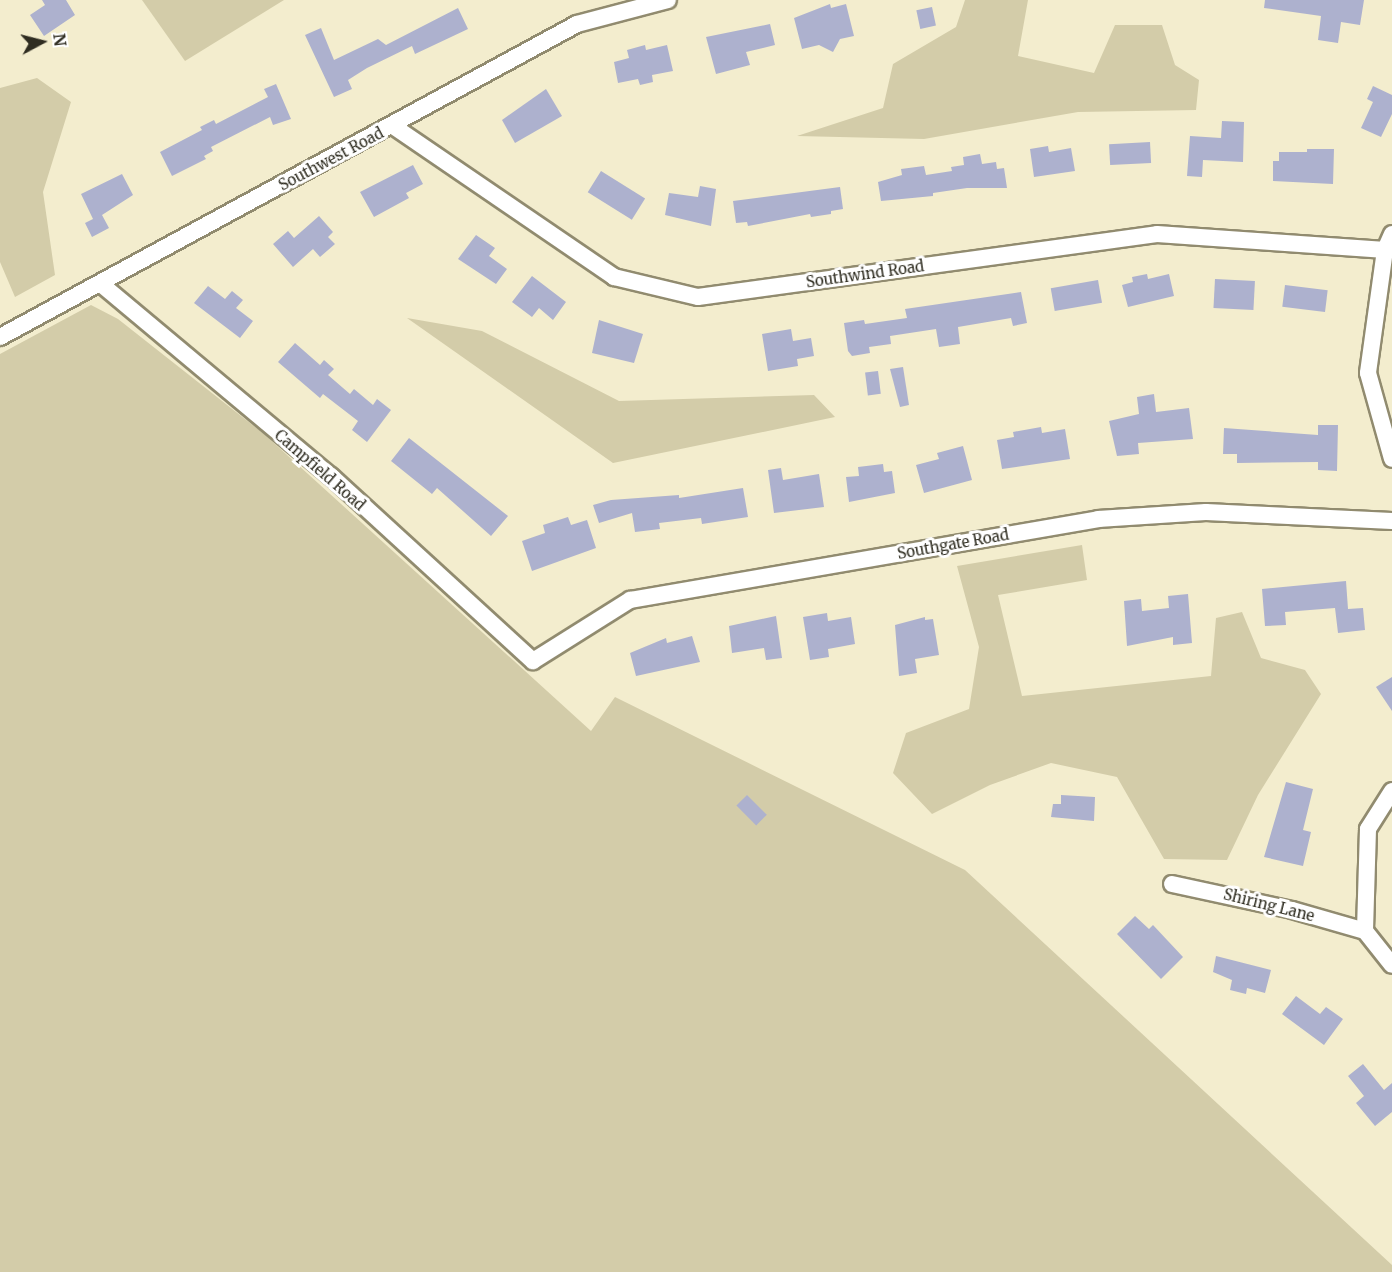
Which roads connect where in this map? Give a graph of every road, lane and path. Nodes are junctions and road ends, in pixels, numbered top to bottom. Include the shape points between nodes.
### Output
1 (668, 0) edge
2 (393, 126) junction
3 (1392, 234) edge
4 (1385, 250) junction
5 (101, 284) junction
6 (0, 337) edge
7 (1392, 459) edge
8 (1392, 521) edge
9 (533, 661) joint
10 (1392, 791) edge
11 (1172, 884) dead end
12 (1365, 931) junction
13 (1392, 965) edge

1 - 2 street, Southwest Road via 577,24
2 - 4 street, Southwind Road via 614,277 698,297 1157,234
2 - 5 street, Southwest Road
3 - 4 street
4 - 7 street via 1368,373
5 - 6 street, Southwest Road
5 - 9 street, Campfield Road via 331,476
8 - 9 street, Southgate Road via 1206,512 1098,519 630,600
10 - 12 street via 1368,829
11 - 12 street, Shiring Lane via 1252,900
12 - 13 street

